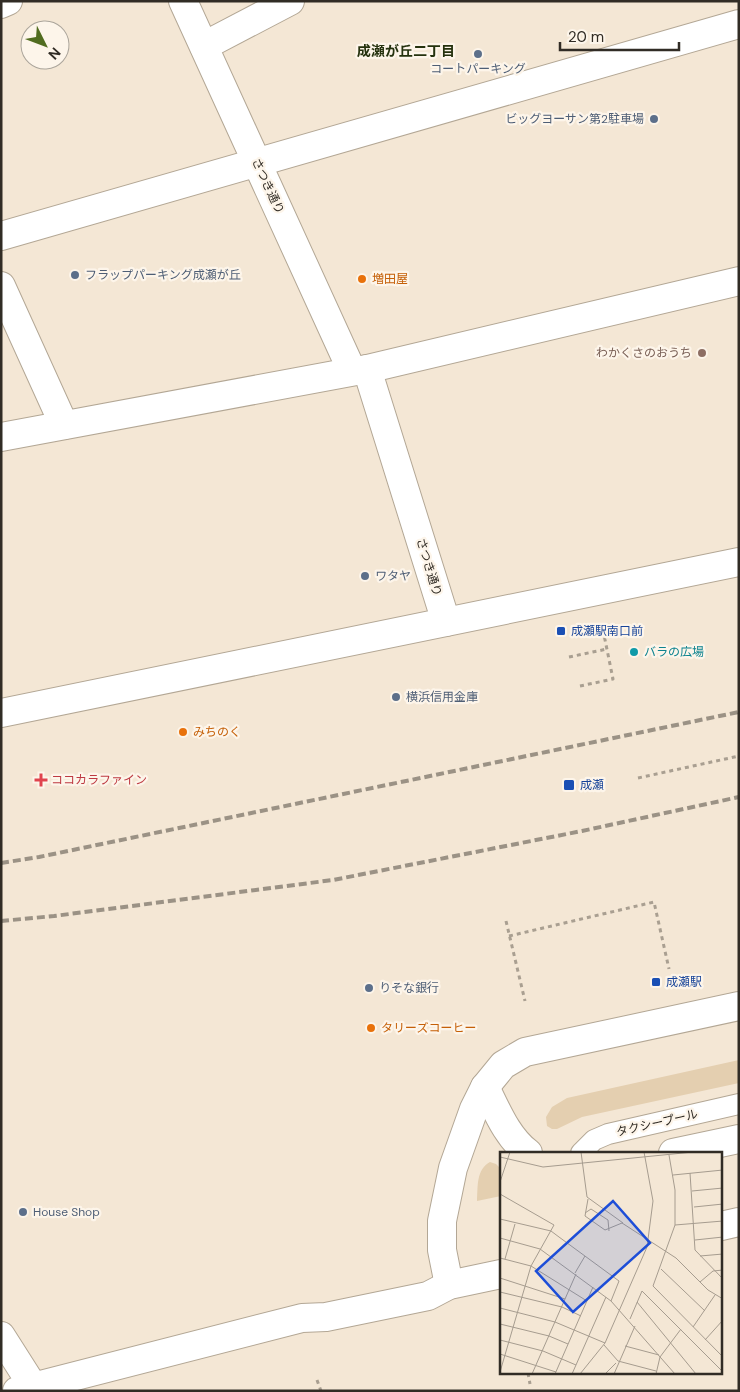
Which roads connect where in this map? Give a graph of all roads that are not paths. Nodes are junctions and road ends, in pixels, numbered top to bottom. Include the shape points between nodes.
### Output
1 (8, 1) edge
2 (183, 1) edge
3 (290, 1) edge
4 (1, 4) edge
5 (739, 24) edge
6 (204, 46) junction
7 (257, 163) junction
8 (1, 236) edge
9 (739, 281) edge
10 (1, 286) edge
11 (359, 370) junction
12 (64, 425) junction
13 (1, 437) edge
14 (739, 562) edge
15 (446, 622) junction
16 (1, 713) edge
17 (739, 1006) edge
18 (485, 1087) junction
19 (739, 1104) edge
20 (739, 1139) edge
21 (527, 1152) edge
22 (581, 1152) edge
23 (679, 1152) edge
24 (739, 1222) edge
25 (722, 1226) edge
26 (500, 1274) edge
27 (449, 1285) junction
28 (1, 1336) edge
29 (28, 1389) edge

1 - 4 street
2 - 6 street, さつき通り
3 - 6 street
5 - 7 street
6 - 7 street, さつき通り
7 - 8 street
7 - 11 street, さつき通り
9 - 11 street
10 - 12 street
11 - 12 street
11 - 15 street, さつき通り
12 - 13 street
14 - 15 street
15 - 16 street
17 - 18 street via 525,1052 502,1065
18 - 21 street via 509,1134
18 - 27 street via 474,1108 453,1168 442,1221 442,1250
19 - 22 lane, タクシープール via 608,1134 594,1140
20 - 23 street
24 - 25 street
26 - 27 street
27 - 29 street via 430,1282 320,1306 302,1318
28 - 29 street

